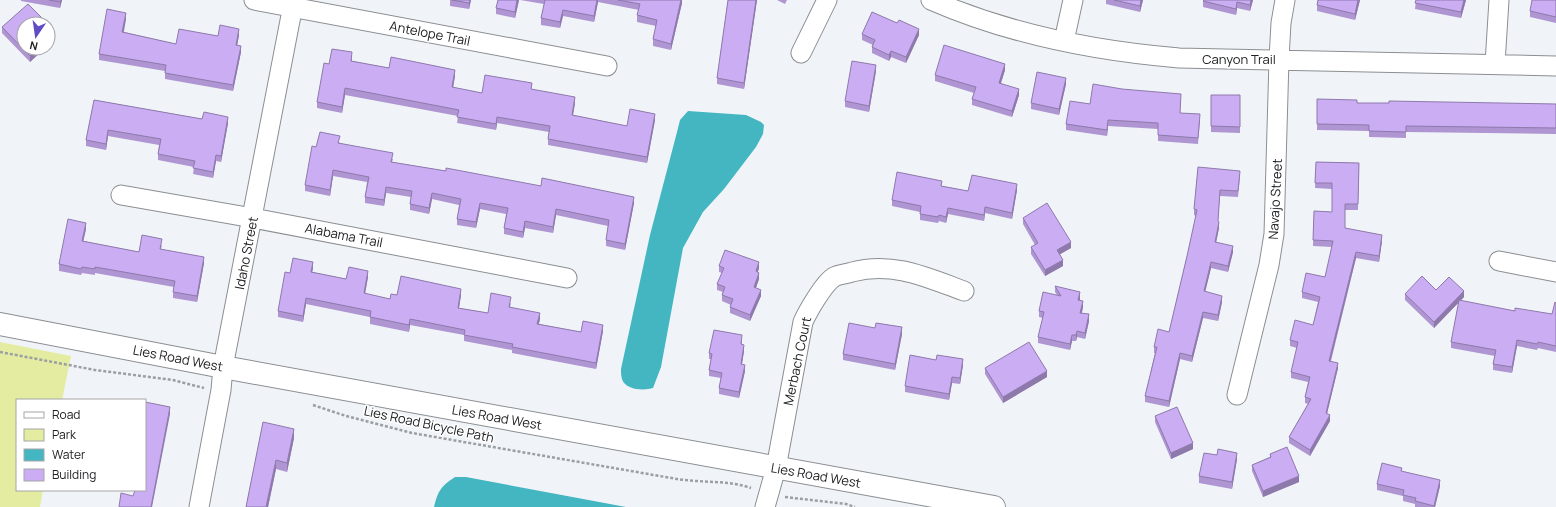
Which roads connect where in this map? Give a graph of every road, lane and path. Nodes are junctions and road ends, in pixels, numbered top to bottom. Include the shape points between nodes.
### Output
1 (254, 0) edge
2 (827, 0) edge
3 (931, 0) edge
4 (1073, 0) edge
5 (1285, 0) edge
6 (1499, 0) edge
7 (294, 4) edge
8 (1064, 41) junction
9 (801, 53) dead end
10 (1279, 59) junction
11 (1495, 64) junction
12 (607, 66) dead end
13 (1556, 66) edge
14 (121, 195) dead end
15 (253, 218) junction
16 (1499, 261) dead end
17 (1556, 272) edge
18 (567, 278) dead end
19 (964, 291) dead end
20 (0, 324) edge
21 (0, 352) edge
22 (223, 367) junction
23 (221, 390) junction
24 (1237, 395) dead end
25 (311, 404) dead end
26 (776, 468) junction
27 (767, 500) edge
28 (199, 507) edge
29 (855, 507) edge
30 (994, 507) edge

1 - 7 street, Antelope Trail
2 - 9 street
3 - 8 street, Canyon Trail via 996,24
4 - 8 street
5 - 10 street, Navajo Street
6 - 11 street
7 - 12 street, Antelope Trail
7 - 15 street, Idaho Street
8 - 10 street, Canyon Trail via 1131,53 1179,58
10 - 11 street, Canyon Trail
10 - 24 street, Navajo Street via 1274,234 1269,265
11 - 13 street, Canyon Trail
14 - 15 street, Alabama Trail
15 - 18 street, Alabama Trail
15 - 22 street, Idaho Street
16 - 17 street
19 - 26 street, Merbach Court via 911,272 878,267 834,277 810,306 803,322
20 - 22 street, Lies Road West
21 - 23 path
22 - 23 street, Idaho Street
22 - 26 street, Lies Road West
23 - 28 street, Idaho Street
25 - 27 path, Lies Road Bicycle Path via 412,433 677,479 730,483
26 - 27 street, Merbach Court
26 - 30 street, Lies Road West
27 - 29 path, Lies Road Bicycle Path via 822,501

